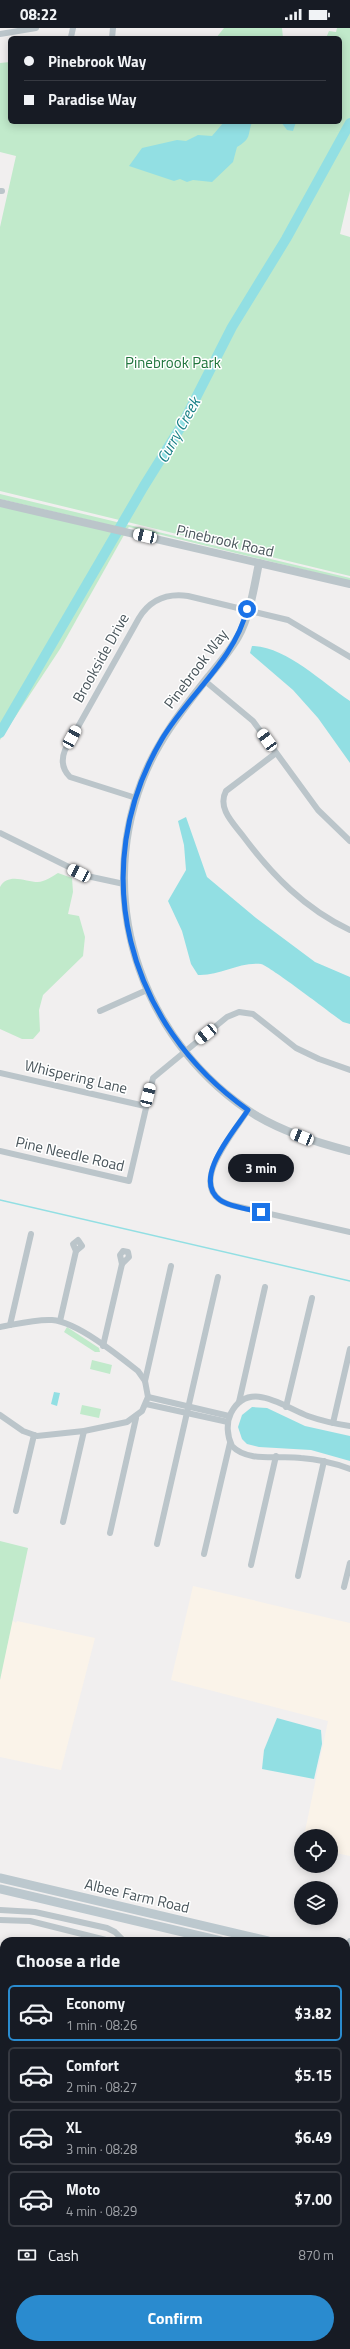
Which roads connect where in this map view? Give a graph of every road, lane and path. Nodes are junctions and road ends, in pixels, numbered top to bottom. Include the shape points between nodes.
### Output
1 (36, 28) edge
2 (0, 34) edge
3 (0, 503) edge
4 (259, 563) junction
5 (350, 584) edge
6 (247, 609) junction
7 (350, 657) edge
8 (206, 681) junction
9 (276, 752) junction
10 (136, 798) junction
11 (0, 833) edge
12 (350, 841) edge
13 (124, 884) junction
14 (350, 930) edge
15 (147, 990) junction
16 (100, 1011) dead end
17 (184, 1052) junction
18 (350, 1070) edge
19 (0, 1073) edge
20 (145, 1106) junction
21 (248, 1110) junction
22 (0, 1151) edge
23 (350, 1151) edge
24 (350, 1232) edge
25 (31, 1234) dead end
26 (76, 1251) dead end
27 (122, 1264) dead end
28 (171, 1266) dead end
29 (218, 1277) dead end
30 (265, 1287) dead end
31 (312, 1298) dead end
32 (60, 1321) junction
33 (10, 1325) junction
34 (0, 1327) edge
35 (103, 1346) junction
36 (350, 1349) edge
37 (145, 1381) junction
38 (148, 1397) junction
39 (239, 1402) junction
40 (146, 1404) junction
41 (286, 1407) junction
42 (188, 1410) junction
43 (0, 1415) edge
44 (136, 1418) junction
45 (229, 1419) junction
46 (333, 1423) junction
47 (350, 1426) edge
48 (84, 1431) junction
49 (34, 1436) junction
50 (230, 1443) junction
51 (276, 1456) junction
52 (324, 1461) junction
53 (350, 1469) edge
54 (16, 1511) dead end
55 (63, 1522) dead end
56 (110, 1533) dead end
57 (157, 1544) dead end
58 (204, 1554) dead end
59 (350, 1563) edge
60 (251, 1565) dead end
61 (298, 1576) dead end
62 (344, 1587) dead end
63 (0, 1878) edge
64 (0, 1889) edge
65 (0, 1910) edge
66 (0, 1920) edge
67 (196, 1924) junction
68 (194, 1934) junction
69 (94, 1937) edge
70 (120, 1937) edge
71 (206, 1937) edge
72 (251, 1937) edge

1 - 2 street
3 - 4 street, Pinebrook Road
4 - 5 street, Pinebrook Road
4 - 6 street, Pinebrook Way
6 - 7 street via 293,622
6 - 8 street, Pinebrook Way via 237,639
6 - 10 street, Brookside Drive via 174,595 157,600 139,618 62,759 64,769 70,777
8 - 9 street via 247,715
8 - 10 street, Pinebrook Way via 162,739 147,768
9 - 12 street via 318,810
9 - 14 street via 226,791 222,800 225,811 261,860 290,890 328,919
10 - 13 street, Pinebrook Way via 127,837
11 - 13 street via 87,876
13 - 15 street, Pinebrook Way via 126,920 131,945
15 - 16 street
15 - 17 street, Pinebrook Way via 164,1023
17 - 18 street, Pine Needle Road via 227,1017 246,1012 256,1015 296,1048 319,1060
17 - 20 street, Pine Needle Road via 153,1078
17 - 21 street, Pinebrook Way via 214,1084
19 - 20 street, Whispering Lane
20 - 22 street, Pine Needle Road via 129,1181
21 - 23 street, Pinebrook Way via 290,1132
21 - 24 street via 211,1169 210,1184 218,1199
25 - 33 street
26 - 32 street
27 - 35 street
28 - 37 street
29 - 42 street
30 - 39 street
31 - 41 street
32 - 33 street via 42,1320
32 - 35 street via 76,1327
33 - 34 street
35 - 37 street via 134,1368
36 - 46 street
37 - 38 street
38 - 40 street
38 - 42 street
39 - 41 street via 251,1396 260,1396
39 - 45 street
40 - 42 street
40 - 44 street
41 - 46 street
42 - 45 street
42 - 57 street
43 - 49 street
44 - 48 street
44 - 56 street
45 - 50 street
46 - 47 street
48 - 49 street
48 - 55 street
49 - 54 street
50 - 51 street via 247,1455
50 - 58 street
51 - 52 street
51 - 60 street
52 - 53 street
52 - 61 street
59 - 62 street
63 - 67 main road, Albee Farm Road
64 - 68 main road, Albee Farm Road
65 - 70 street via 35,1912 107,1928
66 - 69 street via 30,1921
67 - 68 main road
67 - 72 main road, Albee Farm Road
68 - 71 main road, Albee Farm Road

